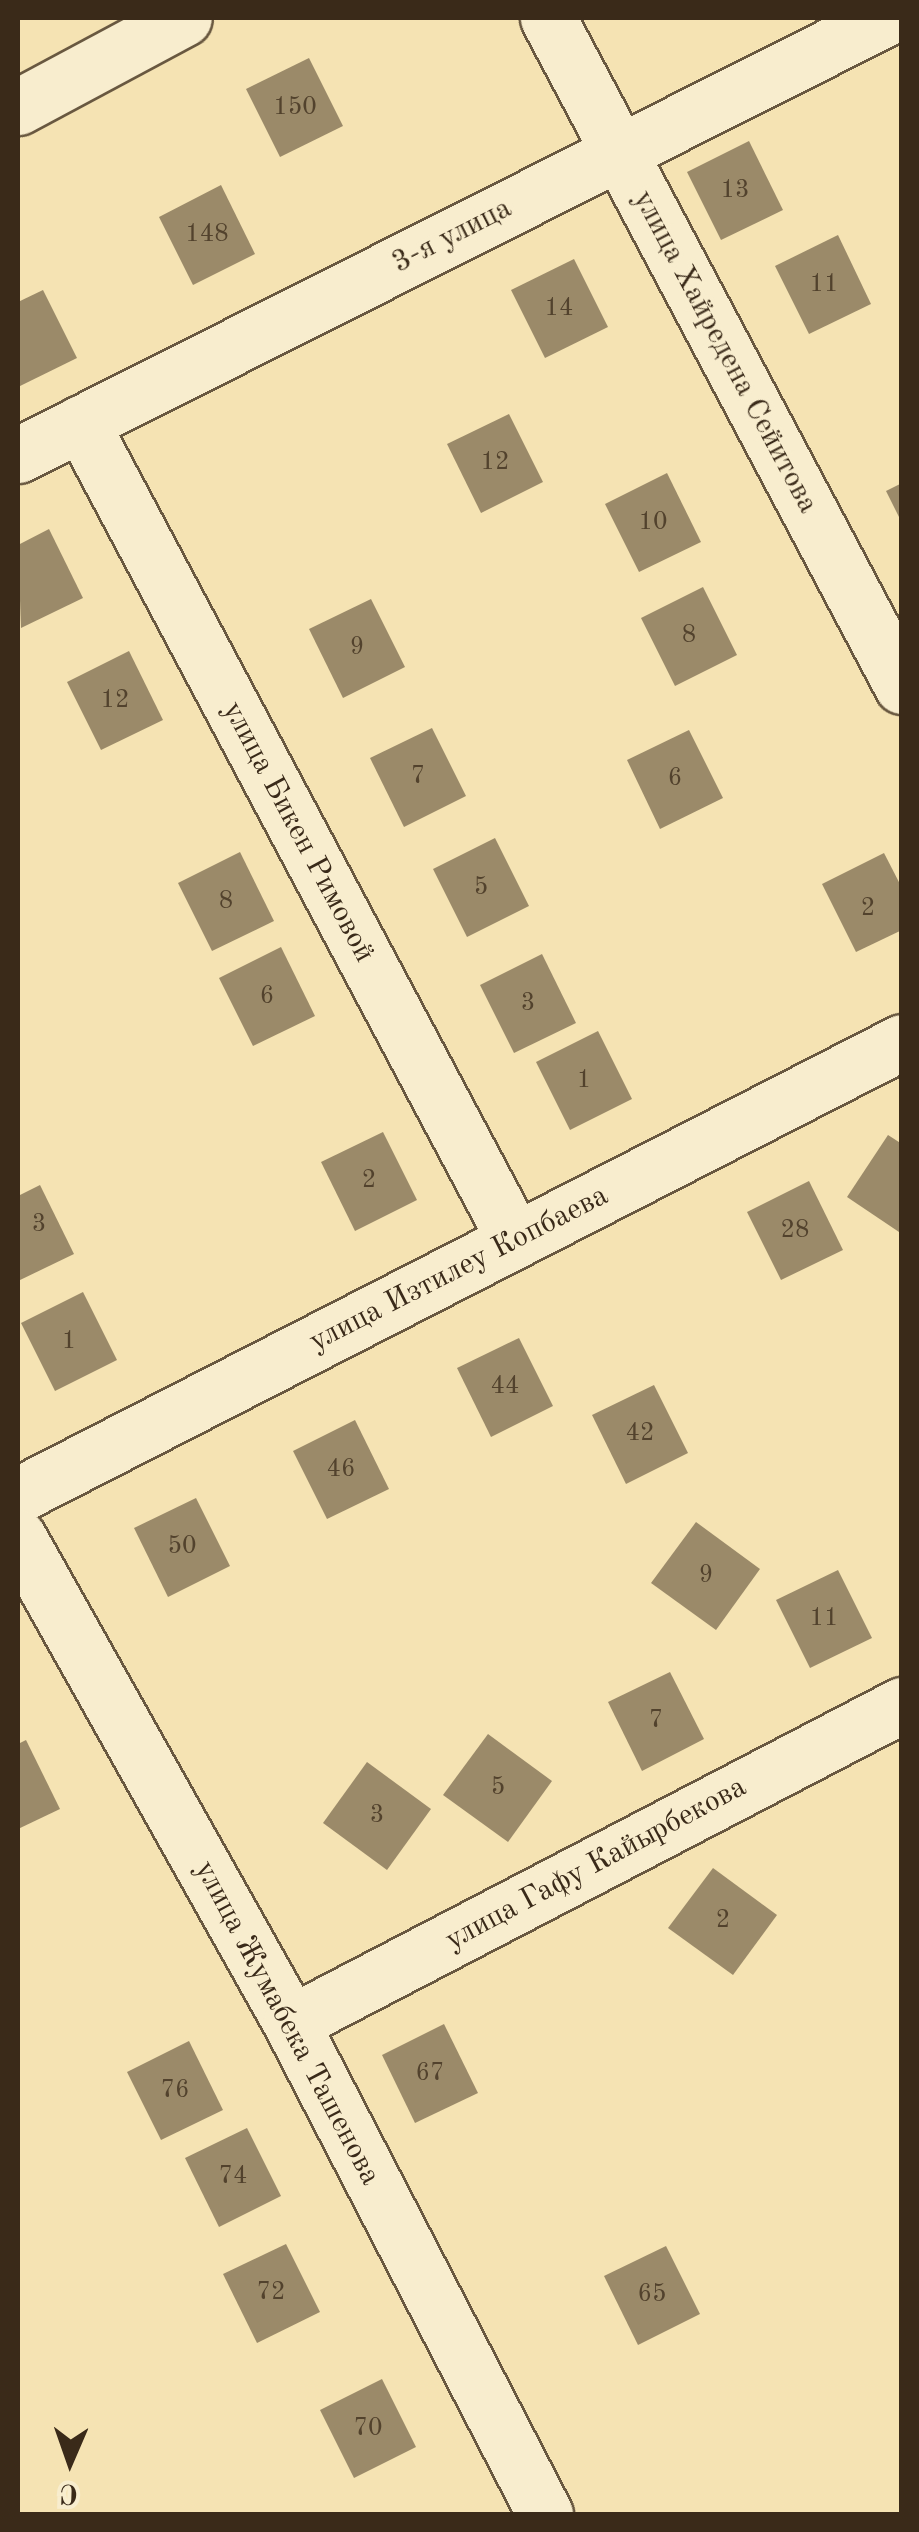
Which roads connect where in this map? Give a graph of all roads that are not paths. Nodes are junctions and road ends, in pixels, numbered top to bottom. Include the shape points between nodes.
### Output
1 (184, 18) edge
2 (548, 18) edge
3 (886, 18) edge
4 (18, 107) edge
5 (620, 152) junction
6 (81, 423) junction
7 (18, 455) edge
8 (902, 686) edge
9 (902, 1042) edge
10 (515, 1240) junction
11 (18, 1495) edge
12 (18, 1537) edge
13 (902, 1706) edge
14 (291, 2023) junction
15 (545, 2514) edge

1 - 4 street
2 - 5 street, улица Хайредена Сейитова
3 - 5 street, 3-я улица
5 - 6 street, 3-я улица
5 - 8 street, улица Хайредена Сейитова
6 - 7 street, 3-я улица
6 - 10 street, улица Бикен Римовой
9 - 10 street, улица Изтилеу Копбаева
10 - 11 street, улица Изтилеу Копбаева
12 - 14 street, улица Жумабека Ташенова
13 - 14 street, улица Гафу Кайырбекова
14 - 15 street, улица Жумабека Ташенова

